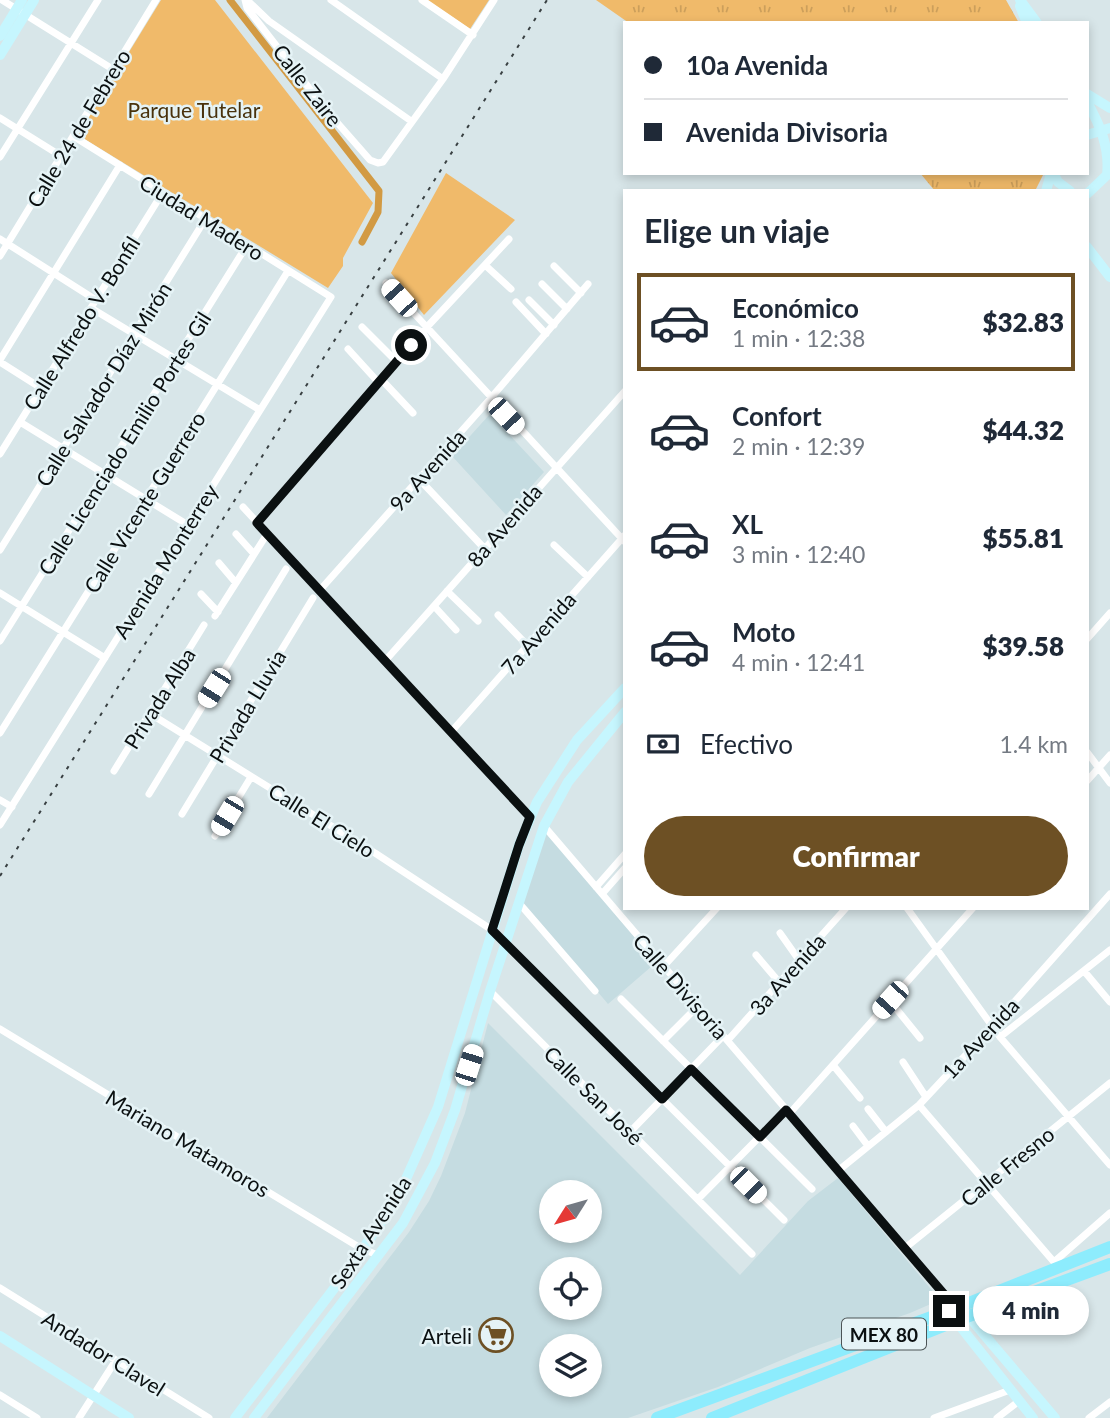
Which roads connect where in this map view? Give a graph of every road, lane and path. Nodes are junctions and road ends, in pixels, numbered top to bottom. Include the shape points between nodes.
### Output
1 (2, 0) edge
2 (34, 0) edge
3 (98, 0) edge
4 (156, 0) edge
5 (246, 0) edge
6 (331, 0) edge
7 (422, 0) edge
8 (494, 0) edge
9 (1019, 0) edge
10 (21, 8) edge
11 (1026, 21) edge
12 (1035, 21) edge
13 (472, 35) junction
14 (0, 36) edge
15 (71, 43) junction
16 (0, 55) edge
17 (114, 70) junction
18 (443, 79) junction
19 (1089, 95) edge
20 (1089, 105) edge
21 (1110, 108) edge
22 (0, 118) edge
23 (411, 121) junction
24 (18, 129) junction
25 (1106, 129) edge
26 (1089, 134) edge
27 (73, 136) junction
28 (61, 156) junction
29 (0, 157) edge
30 (120, 165) junction
31 (1108, 174) edge
32 (1050, 182) edge
33 (1096, 186) junction
34 (1067, 189) edge
35 (1088, 189) edge
36 (163, 192) junction
37 (1089, 192) edge
38 (206, 219) junction
39 (509, 239) dead end
40 (4, 241) edge
41 (247, 245) junction
42 (1089, 250) edge
43 (0, 256) edge
44 (485, 265) junction
45 (554, 266) dead end
46 (288, 271) junction
47 (54, 273) junction
48 (1110, 277) edge
49 (386, 284) dead end
50 (542, 284) dead end
51 (588, 284) dead end
52 (511, 289) dead end
53 (581, 293) junction
54 (331, 297) joint
55 (96, 299) junction
56 (529, 300) dead end
57 (516, 302) dead end
58 (91, 308) junction
59 (567, 310) junction
60 (554, 325) junction
61 (362, 327) dead end
62 (426, 328) junction
63 (134, 334) junction
64 (546, 334) junction
65 (348, 349) dead end
66 (176, 359) junction
67 (0, 361) edge
68 (397, 362) junction
69 (380, 381) junction
70 (217, 384) junction
71 (41, 388) junction
72 (623, 393) edge
73 (490, 399) junction
74 (260, 410) junction
75 (413, 413) dead end
76 (20, 422) junction
77 (63, 448) junction
78 (0, 454) edge
79 (555, 468) junction
80 (104, 474) junction
81 (419, 479) junction
82 (146, 499) junction
83 (243, 507) dead end
84 (257, 523) junction
85 (188, 525) junction
86 (236, 534) dead end
87 (267, 534) junction
88 (623, 538) edge
89 (623, 540) edge
90 (554, 545) dead end
91 (484, 548) junction
92 (0, 550) edge
93 (254, 554) junction
94 (219, 563) dead end
95 (286, 569) dead end
96 (588, 577) junction
97 (236, 583) junction
98 (320, 590) junction
99 (447, 591) junction
100 (0, 593) edge
101 (201, 594) dead end
102 (313, 598) dead end
103 (433, 606) junction
104 (22, 607) junction
105 (1110, 613) edge
106 (498, 615) dead end
107 (478, 621) dead end
108 (204, 625) dead end
109 (457, 630) dead end
110 (63, 632) junction
111 (1089, 637) edge
112 (0, 641) edge
113 (527, 645) junction
114 (104, 659) junction
115 (385, 661) junction
116 (623, 690) edge
117 (149, 713) junction
118 (623, 714) edge
119 (451, 732) junction
120 (0, 733) edge
121 (184, 735) junction
122 (1089, 755) edge
123 (1110, 755) edge
124 (217, 756) junction
125 (1098, 768) junction
126 (114, 771) dead end
127 (251, 777) junction
128 (1089, 778) edge
129 (1110, 783) edge
130 (149, 794) dead end
131 (0, 800) edge
132 (12, 807) junction
133 (182, 814) dead end
134 (530, 817) junction
135 (0, 825) edge
136 (544, 826) junction
137 (215, 836) dead end
138 (623, 856) edge
139 (623, 870) edge
140 (596, 887) junction
141 (602, 894) junction
142 (1110, 894) edge
143 (519, 903) junction
144 (714, 910) edge
145 (844, 910) edge
146 (908, 910) edge
147 (971, 910) edge
148 (492, 930) junction
149 (780, 933) dead end
150 (506, 943) junction
151 (937, 948) junction
152 (1110, 950) edge
153 (756, 955) dead end
154 (799, 960) junction
155 (664, 967) junction
156 (1084, 971) junction
157 (779, 982) junction
158 (595, 991) dead end
159 (489, 992) junction
160 (621, 999) dead end
161 (890, 1000) junction
162 (1110, 1002) edge
163 (698, 1006) junction
164 (992, 1027) junction
165 (0, 1029) edge
166 (1000, 1037) junction
167 (725, 1038) junction
168 (920, 1038) dead end
169 (663, 1041) junction
170 (903, 1062) dead end
171 (832, 1065) junction
172 (691, 1069) junction
173 (1110, 1083) edge
174 (926, 1097) junction
175 (860, 1098) dead end
176 (662, 1099) junction
177 (919, 1105) junction
178 (868, 1109) dead end
179 (788, 1111) junction
180 (1068, 1117) junction
181 (853, 1126) dead end
182 (630, 1132) junction
183 (886, 1132) junction
184 (760, 1137) junction
185 (868, 1146) junction
186 (1110, 1166) edge
187 (731, 1167) junction
188 (839, 1170) junction
189 (985, 1184) junction
190 (812, 1189) dead end
191 (698, 1199) junction
192 (1110, 1213) edge
193 (784, 1220) dead end
194 (1110, 1247) edge
195 (905, 1248) junction
196 (362, 1249) junction
197 (752, 1254) dead end
198 (378, 1255) junction
199 (1110, 1264) edge
200 (1055, 1265) junction
201 (0, 1288) edge
202 (956, 1311) junction
203 (0, 1336) edge
204 (116, 1360) junction
205 (1010, 1390) junction
206 (0, 1395) edge
207 (93, 1395) junction
208 (1019, 1401) junction
209 (1110, 1402) edge
210 (37, 1418) edge
211 (79, 1418) edge
212 (130, 1418) edge
213 (209, 1418) edge
214 (235, 1418) edge
215 (254, 1418) edge
216 (657, 1418) edge
217 (712, 1418) edge
218 (934, 1418) edge
219 (998, 1418) edge
220 (1033, 1418) edge
221 (1055, 1418) edge
222 (1089, 1418) edge

1 - 10 street
2 - 10 main road
3 - 15 street
4 - 17 street, Calle 24 de Febrero
5 - 23 street via 268,21
5 - 23 street, Calle Zaire via 247,8 370,160 383,162
6 - 18 street
7 - 13 street
8 - 13 street
9 - 11 main road
9 - 12 main road
10 - 14 main road
10 - 15 street
10 - 16 main road
13 - 18 street
15 - 17 street
15 - 24 street
17 - 27 street, Calle 24 de Febrero
18 - 23 street
19 - 21 main road
20 - 25 main road
22 - 24 street
24 - 28 street
24 - 29 street
25 - 26 main road
25 - 31 main road
27 - 28 street, Calle 24 de Febrero
27 - 30 street, Ciudad Madero
28 - 40 street, Calle 24 de Febrero
30 - 36 street, Ciudad Madero
30 - 47 street
31 - 33 main road
32 - 34 main road
33 - 35 main road
33 - 37 main road
36 - 38 street, Ciudad Madero
36 - 55 street, Calle Alfredo V. Bonfil
38 - 41 street, Ciudad Madero
38 - 63 street, Calle Salvador Díaz Mirón
39 - 44 street
40 - 43 street, Calle 24 de Febrero
40 - 47 street
41 - 46 street, Ciudad Madero
41 - 66 street, Calle Licenciado Emilio Portes Gil
42 - 48 main road
44 - 52 street
44 - 62 street
45 - 53 street
46 - 54 street, Ciudad Madero
46 - 70 street, Calle Vicente Guerrero
47 - 55 street
47 - 67 street
49 - 62 street
50 - 59 street
51 - 53 street, 9a Avenida
53 - 59 street, 9a Avenida
54 - 74 street, Avenida Monterrey
55 - 58 street, Calle Alfredo V. Bonfil
56 - 60 street
57 - 64 street
58 - 63 street
58 - 71 street, Calle Alfredo V. Bonfil
59 - 60 street, 9a Avenida
60 - 64 street, 9a Avenida
61 - 68 street
62 - 68 street
62 - 73 street
63 - 66 street
63 - 77 street, Calle Salvador Díaz Mirón
64 - 73 street, 9a Avenida
65 - 69 street
66 - 70 street
66 - 80 street, Calle Licenciado Emilio Portes Gil
67 - 71 street
68 - 69 street
69 - 75 street
69 - 84 street
70 - 74 street
70 - 82 street, Calle Vicente Guerrero
71 - 76 street, Calle Alfredo V. Bonfil
72 - 79 street, 8a Avenida
73 - 79 street
73 - 81 street, 9a Avenida
74 - 85 street, Avenida Monterrey
76 - 77 street
76 - 78 street, Calle Alfredo V. Bonfil
77 - 80 street
77 - 92 street, Calle Salvador Díaz Mirón
79 - 88 street
79 - 91 street, 8a Avenida
80 - 82 street
80 - 104 street, Calle Licenciado Emilio Portes Gil
81 - 91 street
81 - 98 street, 9a Avenida
82 - 85 street
82 - 110 street, Calle Vicente Guerrero
83 - 84 street
84 - 87 street
85 - 114 street, Avenida Monterrey
86 - 93 street
87 - 93 street
87 - 98 street
89 - 96 street, 7a Avenida
90 - 96 street
91 - 99 street, 8a Avenida
93 - 97 street
94 - 97 street
95 - 121 street
96 - 113 street, 7a Avenida
97 - 101 street via 216,614
98 - 115 street
99 - 103 street, 8a Avenida
99 - 107 street
100 - 104 street
102 - 124 street, Privada Lluvia
103 - 109 street
103 - 115 street, 8a Avenida
104 - 110 street
104 - 112 street, Calle Licenciado Emilio Portes Gil
105 - 111 street
106 - 113 street
108 - 117 street, Privada Alba
110 - 114 street
110 - 120 street, Calle Vicente Guerrero
113 - 119 street, 7a Avenida
114 - 132 street, Avenida Monterrey
115 - 119 street
116 - 134 main road, Sexta Avenida via 555,771
117 - 121 street, Calle El Cielo
117 - 126 street, Privada Alba
118 - 136 main road, Sexta Avenida via 568,782
119 - 134 street
121 - 124 street, Calle El Cielo
121 - 130 street
122 - 125 street
123 - 125 street
124 - 127 street, Calle El Cielo
124 - 133 street, Privada Lluvia
125 - 128 street
125 - 129 street
127 - 137 street
127 - 148 street, Calle El Cielo
131 - 132 street
132 - 135 street, Avenida Monterrey
134 - 148 main road, Sexta Avenida
136 - 140 street, Calle Divisoria
136 - 143 main road, Sexta Avenida
138 - 140 street
139 - 141 street
140 - 141 street, Calle Divisoria
141 - 155 street, Calle Divisoria
142 - 164 street, 1a Avenida
143 - 150 main road, Sexta Avenida
143 - 158 street
144 - 155 street
145 - 154 street, 3a Avenida
146 - 151 street
147 - 151 street
148 - 150 street, Calle El Cielo
148 - 196 main road, Sexta Avenida via 438,1107 398,1197
149 - 154 street
150 - 159 main road, Sexta Avenida
150 - 176 street, Calle El Cielo
151 - 161 street
151 - 164 street
152 - 156 street
153 - 157 street
154 - 157 street, 3a Avenida
155 - 163 street, Calle Divisoria
156 - 162 street
156 - 166 street
157 - 167 street, 3a Avenida
159 - 182 street, Calle San José
159 - 198 main road, Sexta Avenida via 435,1163 402,1223
160 - 169 street
161 - 168 street
161 - 171 street
163 - 167 street, Calle Divisoria
163 - 169 street
164 - 166 street
164 - 174 street, 1a Avenida
165 - 196 street, Mariano Matamoros
166 - 180 street
167 - 172 street, 3a Avenida
167 - 179 street, Calle Divisoria
169 - 172 street
170 - 174 street
171 - 175 street
171 - 179 street
172 - 176 street, 3a Avenida
172 - 184 street
173 - 180 street, Calle Fresno
174 - 177 street, 1a Avenida
176 - 182 street, 3a Avenida
176 - 187 street, Calle El Cielo
177 - 183 street, 1a Avenida
177 - 189 street
178 - 183 street
179 - 184 street
179 - 188 street, Calle Divisoria
180 - 186 street
180 - 189 street, Calle Fresno
181 - 185 street
182 - 191 street, Calle San José
183 - 185 street, 1a Avenida
184 - 187 street
184 - 190 street
185 - 188 street, 1a Avenida
187 - 191 street
187 - 193 street, Calle El Cielo
188 - 195 street, Calle Divisoria
189 - 195 street, Calle Fresno
189 - 200 street
191 - 197 street, Calle San José
192 - 200 street
194 - 200 main road, MEX 80
195 - 202 street, Calle Divisoria
196 - 198 street, Mariano Matamoros
196 - 214 main road, Sexta Avenida
198 - 215 main road, Sexta Avenida
199 - 202 main road, MEX 80
200 - 202 main road, MEX 80
201 - 204 street, Andador Clavel
202 - 205 main road
202 - 216 main road, MEX 80
202 - 217 main road, MEX 80
202 - 221 main road
203 - 207 main road
204 - 207 street
204 - 213 street, Andador Clavel
205 - 208 main road
205 - 218 street
206 - 210 street
207 - 211 street
207 - 212 main road
208 - 219 street
208 - 220 main road
209 - 222 street

